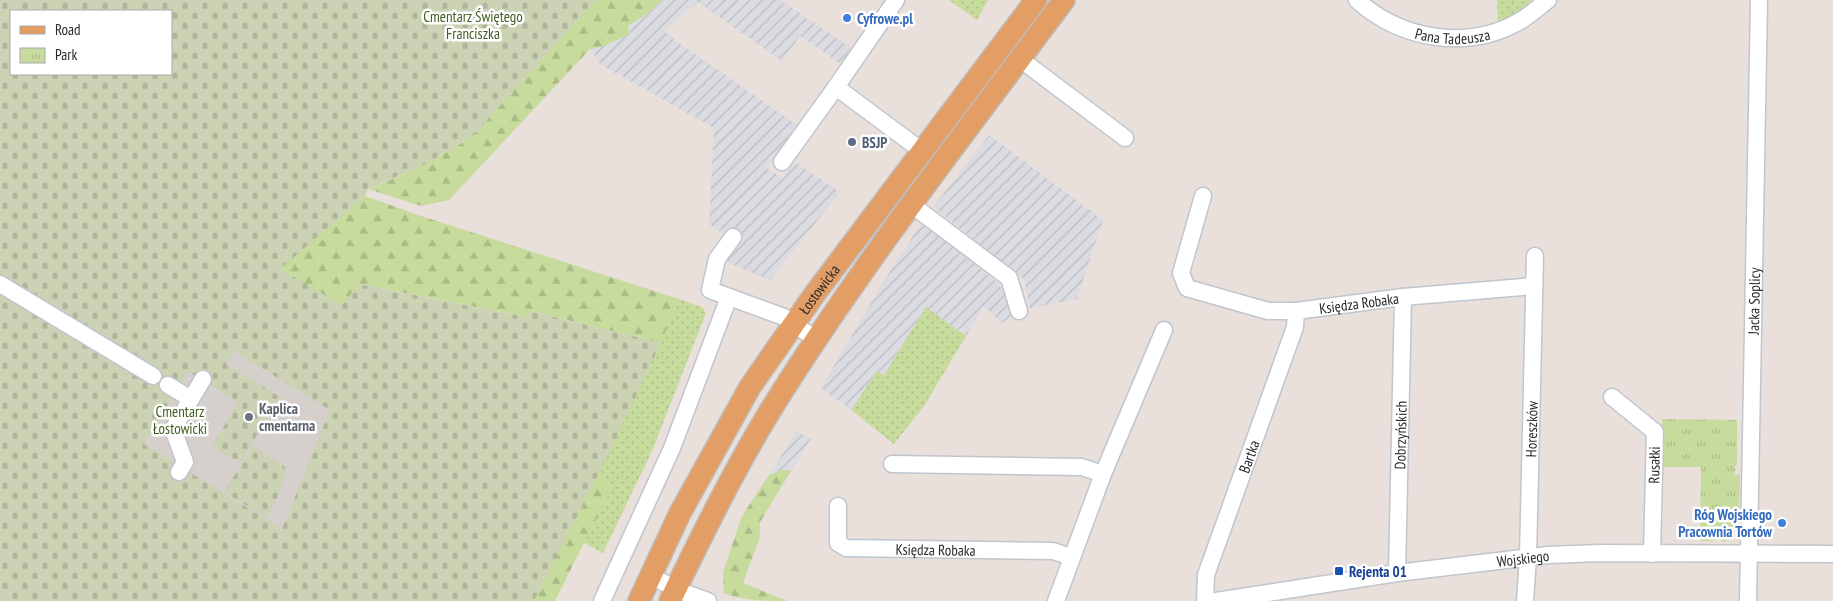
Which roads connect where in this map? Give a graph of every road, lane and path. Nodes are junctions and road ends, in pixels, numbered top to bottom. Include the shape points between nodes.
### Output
1 (896, 0) edge
2 (1036, 0) edge
3 (1064, 0) edge
4 (1357, 0) edge
5 (1548, 0) edge
6 (1759, 0) edge
7 (1020, 59) junction
8 (836, 87) junction
9 (1125, 138) dead end
10 (922, 151) junction
11 (782, 162) dead end
12 (1203, 196) dead end
13 (912, 205) junction
14 (733, 237) dead end
15 (1535, 256) dead end
16 (0, 284) edge
17 (1534, 286) junction
18 (729, 297) junction
19 (1403, 298) junction
20 (1019, 311) dead end
21 (1296, 311) junction
22 (794, 323) junction
23 (1164, 330) dead end
24 (817, 340) junction
25 (153, 376) dead end
26 (203, 379) dead end
27 (168, 385) dead end
28 (1612, 397) dead end
29 (191, 399) junction
30 (892, 464) dead end
31 (179, 472) dead end
32 (1103, 474) junction
33 (838, 506) dead end
34 (1652, 554) junction
35 (1749, 554) junction
36 (1833, 554) edge
37 (1528, 556) junction
38 (1071, 557) junction
39 (1397, 573) junction
40 (650, 576) junction
41 (673, 595) edge
42 (1258, 598) edge
43 (602, 601) edge
44 (639, 601) edge
45 (708, 601) edge
46 (1056, 601) edge
47 (1205, 601) edge
48 (1216, 601) edge
49 (1525, 601) edge
50 (1748, 601) edge

1 - 8 street
2 - 10 main road, Łostowicka
3 - 7 main road, Łostowicka
4 - 5 street, Pana Tadeusza via 1371,12 1402,28 1436,37 1462,38 1494,33 1528,16
6 - 35 street, Jacka Soplicy
7 - 9 street
7 - 13 main road, Łostowicka
8 - 10 street
8 - 11 street
10 - 22 main road, Łostowicka
12 - 21 street, Księdza Robaka via 1181,273 1186,288 1268,311
13 - 20 street via 1009,278
13 - 24 main road, Łostowicka
14 - 18 street via 717,259 710,290
15 - 17 street, Horeszków
16 - 25 street
17 - 19 street, Księdza Robaka
17 - 37 street, Horeszków
18 - 22 street
18 - 43 street via 672,448
19 - 21 street, Księdza Robaka
19 - 39 street, Dobrzyńskich
21 - 47 street, Bartka via 1295,327 1206,575
22 - 24 street
22 - 40 main road, Łostowicka via 732,416
23 - 32 street
24 - 41 main road, Łostowicka via 753,441
26 - 29 street
27 - 29 street
28 - 34 street, Rusałki via 1655,432
29 - 31 street via 173,429 185,462
30 - 32 street via 1082,467
32 - 38 street
33 - 38 street, Księdza Robaka via 838,543 846,548 1053,551
34 - 35 street, Wojskiego
34 - 37 street, Wojskiego
35 - 36 street, Wojskiego
35 - 50 street, Jacka Soplicy
37 - 39 street, Wojskiego
37 - 49 street, Horeszków
38 - 46 street
39 - 42 street, Wojskiego
40 - 41 street
40 - 44 main road, Łostowicka
41 - 45 street
42 - 48 street, Wojskiego

